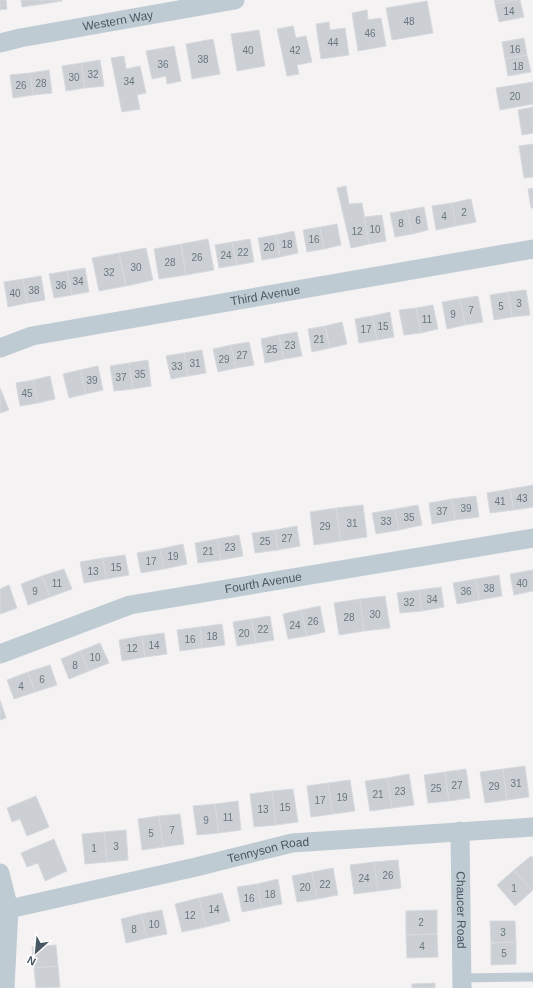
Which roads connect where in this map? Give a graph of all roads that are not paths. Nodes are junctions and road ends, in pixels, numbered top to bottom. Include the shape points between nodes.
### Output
1 (235, 0) edge
2 (0, 43) edge
3 (533, 249) edge
4 (0, 348) edge
5 (533, 538) edge
6 (0, 654) edge
7 (533, 826) edge
8 (460, 831) junction
9 (0, 873) edge
10 (9, 909) junction
11 (533, 976) edge
12 (462, 983) edge
13 (5, 988) edge

1 - 2 street, Western Way
3 - 4 street, Third Avenue via 32,336
5 - 6 street, Fourth Avenue via 130,605
7 - 8 street, Tennyson Road
8 - 10 street, Tennyson Road via 292,843
8 - 12 street, Chaucer Road
9 - 10 street
10 - 13 street
11 - 12 lane

